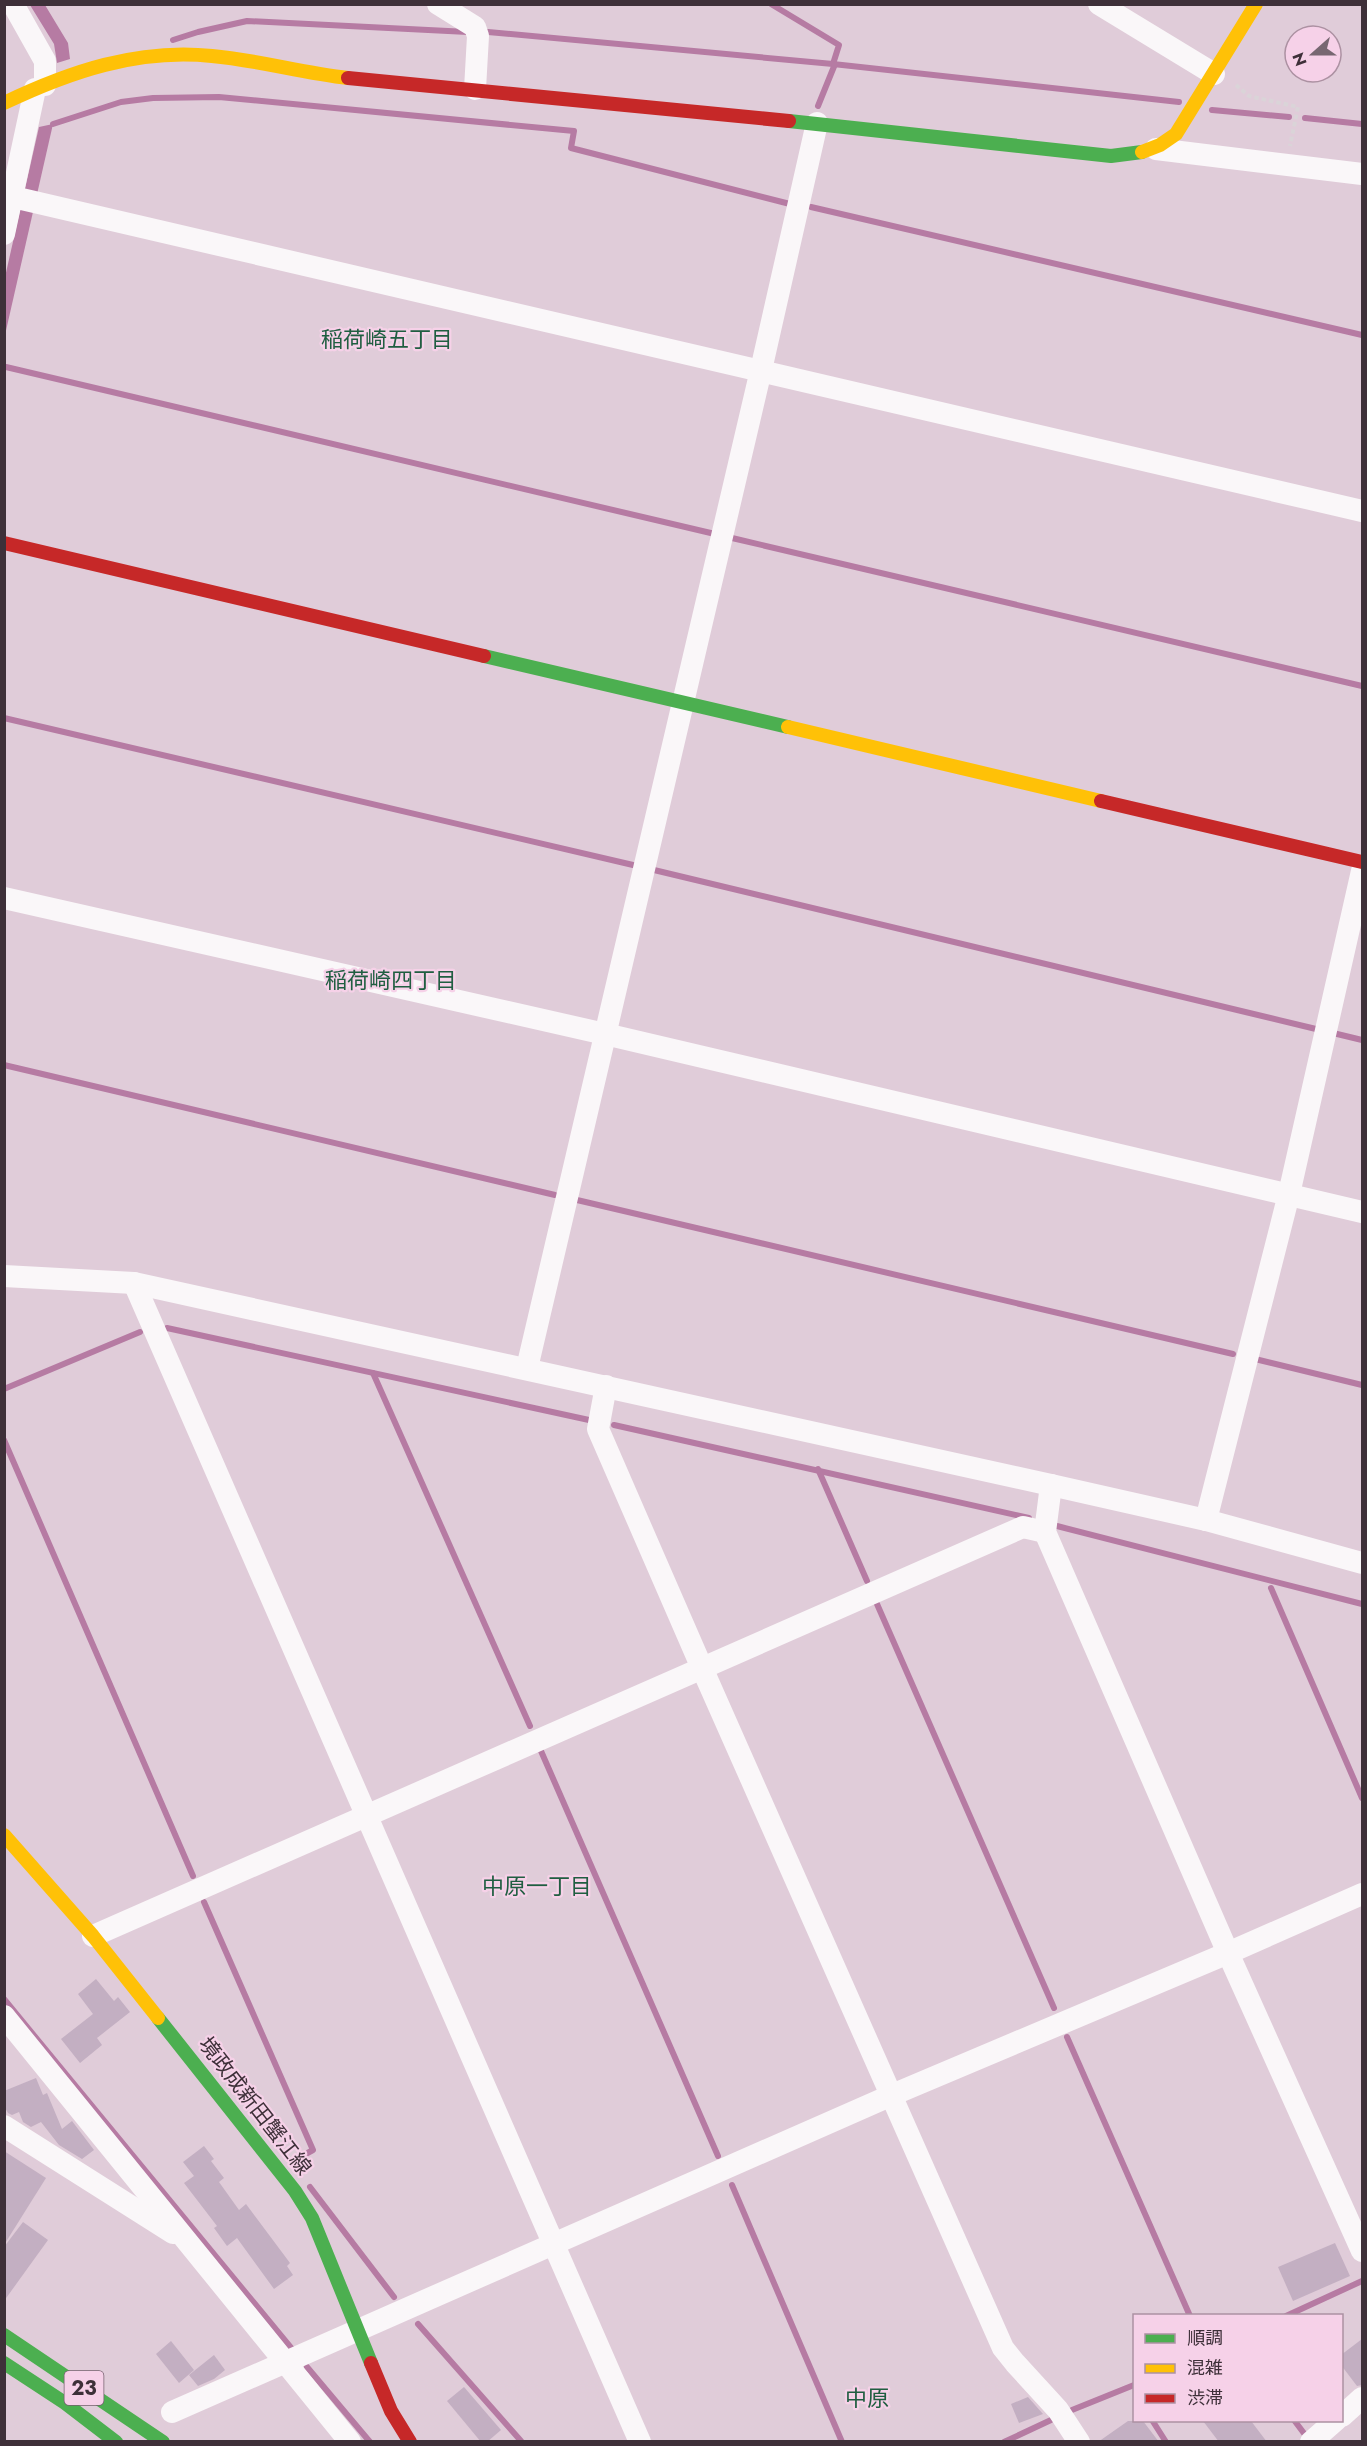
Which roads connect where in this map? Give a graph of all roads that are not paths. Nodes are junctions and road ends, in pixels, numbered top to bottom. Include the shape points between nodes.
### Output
1 (12, 4) edge
2 (438, 4) edge
3 (1099, 4) edge
4 (1256, 4) edge
5 (1216, 71) junction
6 (40, 87) junction
7 (475, 89) junction
8 (4, 104) edge
9 (817, 123) junction
10 (1156, 149) junction
11 (1362, 174) edge
12 (13, 198) junction
13 (4, 234) edge
14 (761, 370) junction
15 (1362, 511) edge
16 (4, 543) edge
17 (683, 702) junction
18 (1362, 862) edge
19 (1362, 871) edge
20 (4, 898) edge
21 (605, 1034) junction
22 (1289, 1194) junction
23 (1362, 1212) edge
24 (4, 1276) edge
25 (134, 1283) junction
26 (527, 1368) junction
27 (606, 1386) junction
28 (1052, 1485) junction
29 (1206, 1520) junction
30 (1045, 1532) junction
31 (1362, 1563) edge
32 (702, 1668) junction
33 (365, 1817) junction
34 (4, 1835) edge
35 (1362, 1894) edge
36 (93, 1936) junction
37 (1228, 1953) junction
38 (4, 2016) edge
39 (892, 2095) junction
40 (4, 2126) edge
41 (189, 2244) junction
42 (554, 2244) junction
43 (1362, 2251) edge
44 (360, 2331) junction
45 (4, 2335) edge
46 (4, 2363) edge
47 (286, 2363) junction
48 (1362, 2397) edge
49 (172, 2412) dead end
50 (1343, 2414) edge
51 (1335, 2422) edge
52 (116, 2442) edge
53 (162, 2442) edge
54 (350, 2442) edge
55 (410, 2442) edge
56 (640, 2442) edge
57 (1079, 2442) edge
58 (1311, 2442) edge

1 - 6 street via 45,61
2 - 7 street via 475,27
3 - 5 street
4 - 5 main road
5 - 10 main road via 1176,134
6 - 7 main road via 110,64 173,54 229,57 330,75
6 - 8 main road
6 - 12 street
7 - 9 main road
9 - 10 main road via 1111,156 1137,155
9 - 14 street
10 - 11 street
12 - 13 street
12 - 14 street
14 - 15 street
14 - 17 street
16 - 17 main road
17 - 18 main road
17 - 21 street
19 - 22 street
20 - 21 street
21 - 22 street
21 - 26 street
22 - 23 street
22 - 29 street
24 - 25 street
25 - 26 street
25 - 33 street
26 - 27 street
27 - 28 street
27 - 32 street via 598,1429
28 - 29 street
28 - 30 street
29 - 31 street
30 - 32 street via 1023,1527
30 - 37 street
32 - 33 street
32 - 39 street
33 - 36 street
33 - 42 street
34 - 36 main road, 境政成新田蟹江線
35 - 37 street
36 - 44 main road, 境政成新田蟹江線 via 295,2191 312,2218
37 - 39 street
37 - 43 street
38 - 41 street
39 - 42 street
39 - 57 street via 1004,2348 1058,2410
40 - 41 street
41 - 47 street
42 - 44 street
42 - 56 street
44 - 47 street
44 - 55 main road, 境政成新田蟹江線 via 391,2411
45 - 53 main road, 23
46 - 52 main road, 23
47 - 49 street
47 - 54 street
48 - 50 street
51 - 58 street

